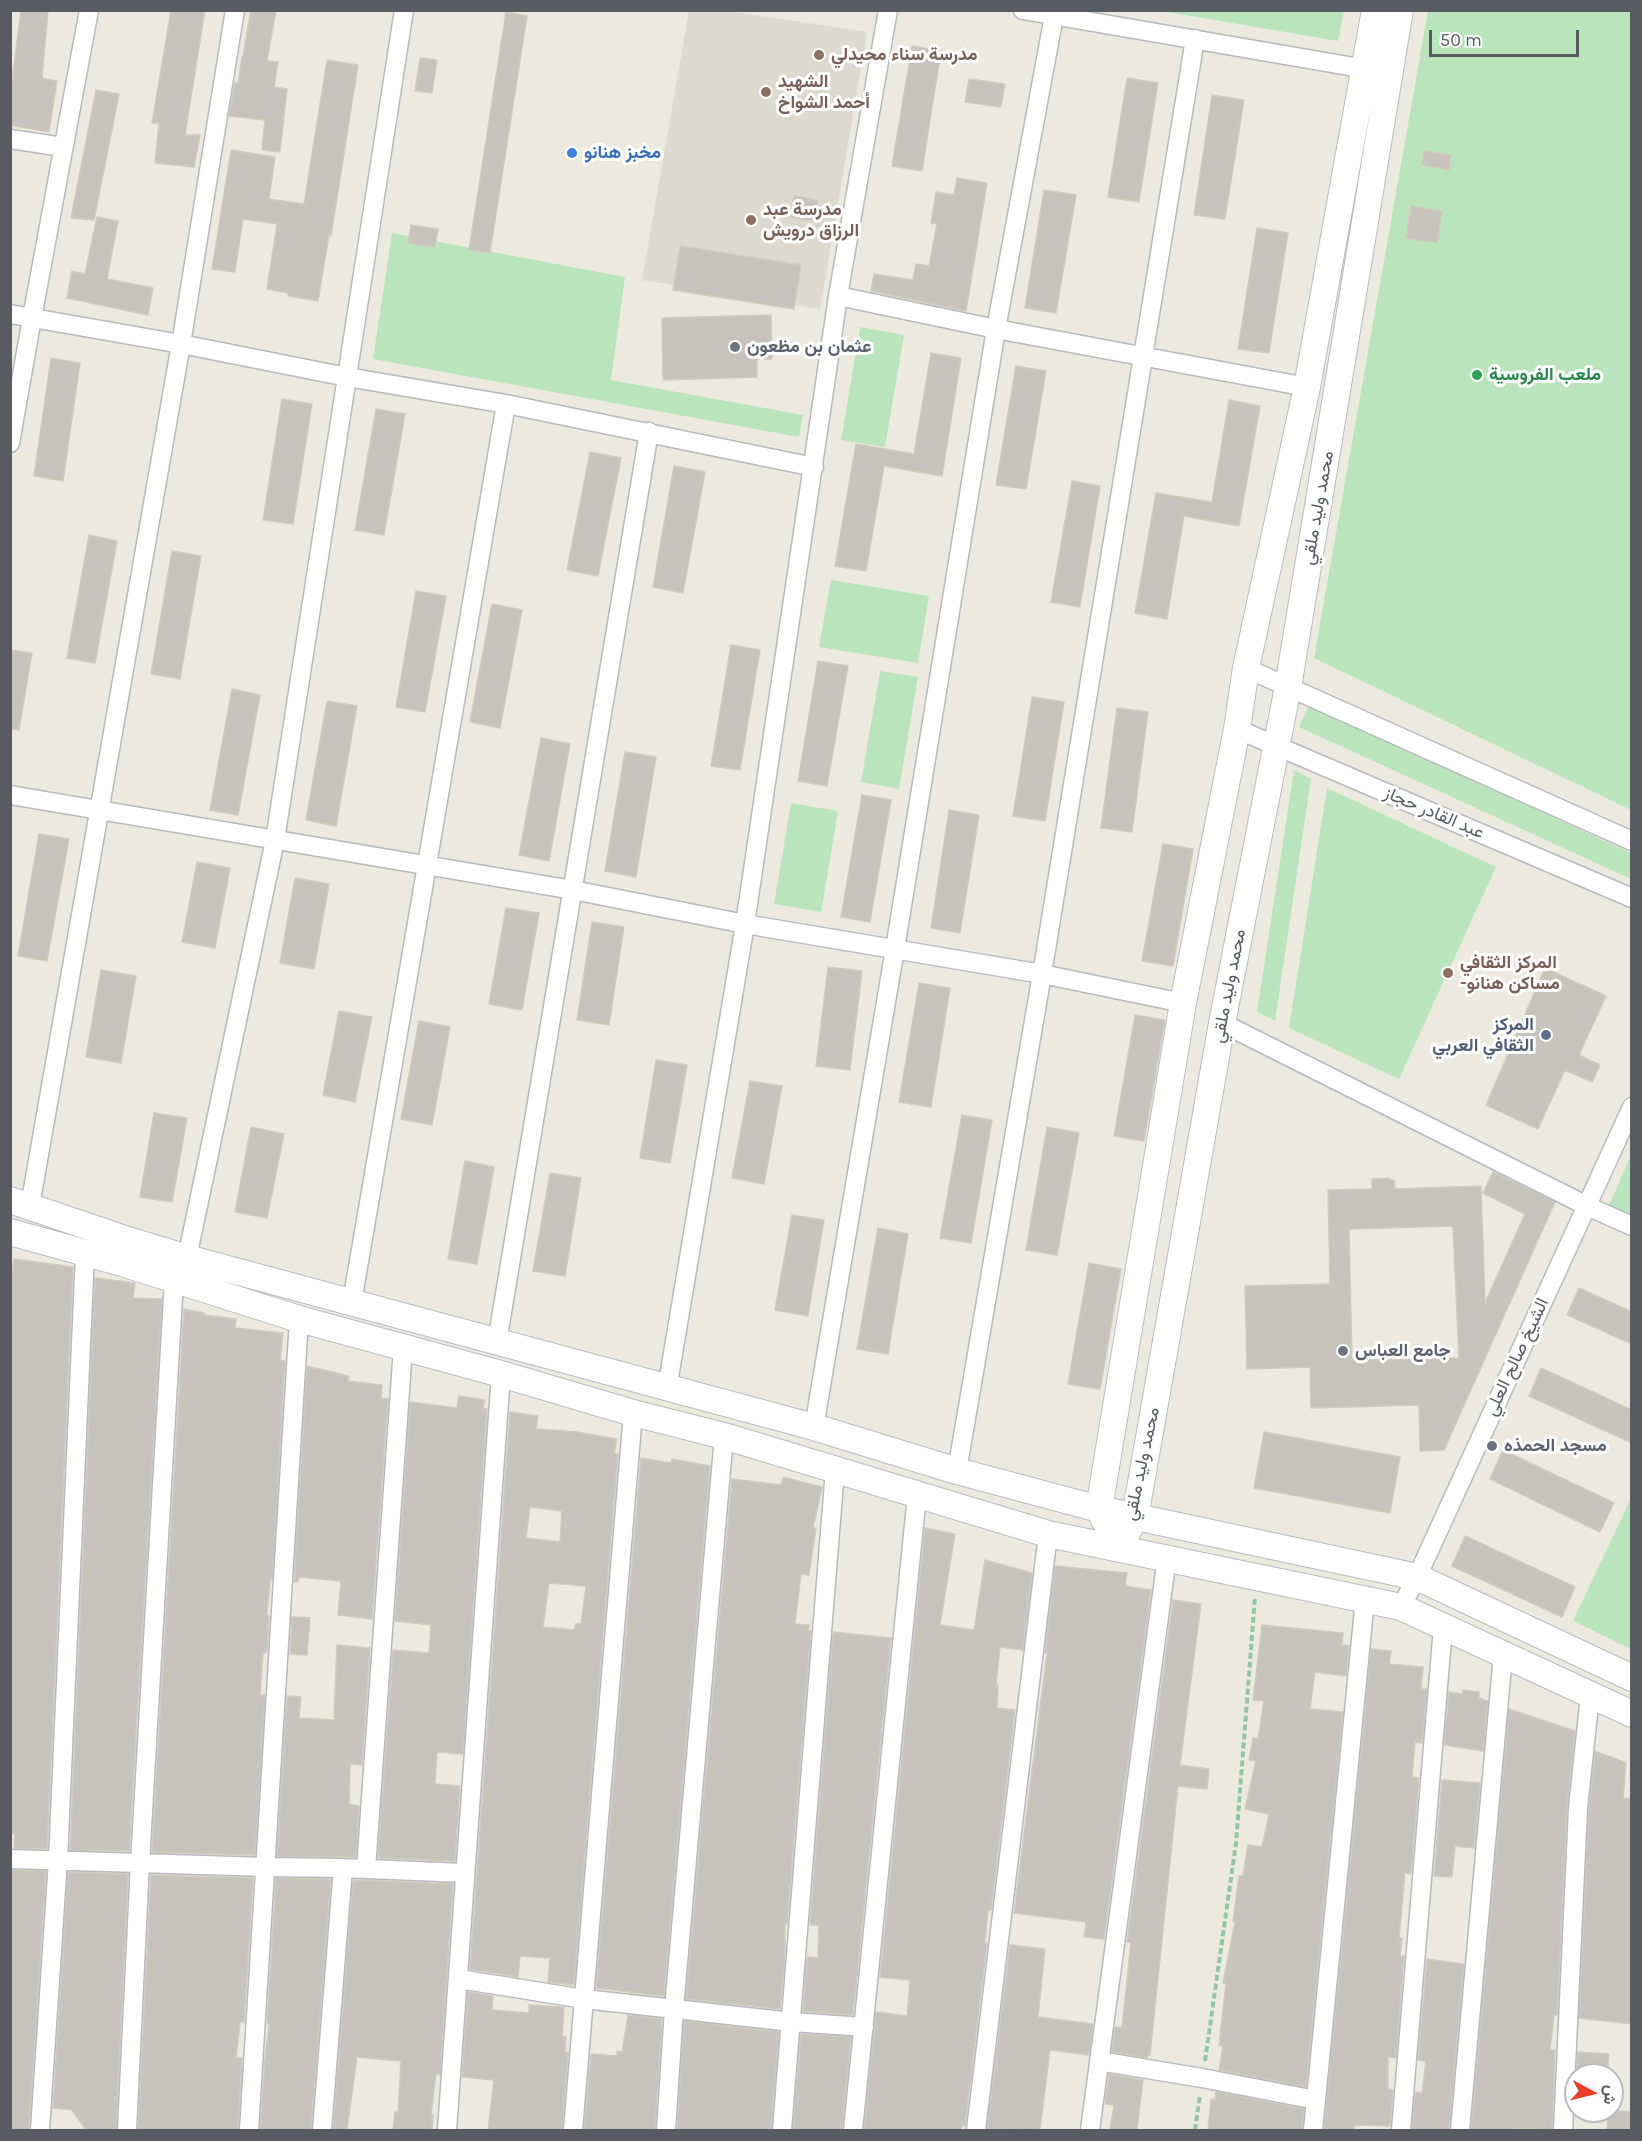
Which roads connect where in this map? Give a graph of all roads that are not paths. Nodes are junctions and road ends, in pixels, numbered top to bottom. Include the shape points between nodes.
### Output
1 (89, 10) edge
2 (236, 10) edge
3 (404, 10) edge
4 (888, 10) edge
5 (1023, 10) edge
6 (1375, 10) edge
7 (1400, 10) edge
8 (1054, 16) junction
9 (1196, 39) junction
10 (1366, 69) junction
11 (10, 139) edge
12 (63, 147) junction
13 (838, 296) junction
14 (10, 314) edge
15 (32, 318) junction
16 (996, 329) junction
17 (181, 344) junction
18 (1142, 355) junction
19 (347, 377) junction
20 (1307, 387) junction
21 (506, 404) junction
22 (649, 432) junction
23 (10, 443) edge
24 (814, 467) junction
25 (1246, 668) junction
26 (1288, 687) junction
27 (1237, 729) junction
28 (1276, 745) junction
29 (10, 795) edge
30 (101, 811) junction
31 (275, 840) junction
32 (1632, 841) edge
33 (426, 866) junction
34 (573, 890) junction
35 (1632, 898) edge
36 (745, 924) junction
37 (895, 949) junction
38 (1042, 974) junction
39 (1183, 1003) junction
40 (1222, 1023) junction
41 (1632, 1107) edge
42 (20, 1203) edge
43 (1587, 1206) junction
44 (1632, 1226) edge
45 (10, 1232) edge
46 (86, 1254) junction
47 (187, 1258) junction
48 (174, 1280) junction
49 (352, 1302) junction
50 (298, 1319) junction
51 (497, 1342) junction
52 (403, 1348) junction
53 (501, 1374) junction
54 (667, 1389) junction
55 (633, 1413) junction
56 (814, 1427) junction
57 (724, 1436) junction
58 (835, 1470) junction
59 (957, 1471) junction
60 (917, 1495) junction
61 (1099, 1509) junction
62 (1135, 1517) junction
63 (1048, 1534) junction
64 (1118, 1548) junction
65 (1167, 1557) junction
66 (1417, 1577) junction
67 (1365, 1599) junction
68 (1401, 1607) junction
69 (1443, 1627) junction
70 (1503, 1655) junction
71 (1632, 1677) edge
72 (1590, 1696) junction
73 (1632, 1714) edge
74 (10, 1859) edge
75 (58, 1860) junction
76 (140, 1863) junction
77 (266, 1868) junction
78 (343, 1868) junction
79 (366, 1869) junction
80 (464, 1873) junction
81 (459, 1979) junction
82 (584, 1999) junction
83 (674, 2009) junction
84 (792, 2022) junction
85 (864, 2027) junction
86 (1099, 2061) junction
87 (1316, 2100) junction
88 (40, 2130) edge
89 (127, 2130) edge
90 (249, 2130) edge
91 (322, 2130) edge
92 (447, 2130) edge
93 (573, 2130) edge
94 (666, 2130) edge
95 (782, 2130) edge
96 (853, 2130) edge
97 (976, 2130) edge
98 (1090, 2130) edge
99 (1313, 2130) edge
100 (1401, 2130) edge
101 (1460, 2130) edge
102 (1563, 2130) edge

1 - 12 street
2 - 17 street
3 - 19 street
4 - 13 street
5 - 8 street
6 - 10 main road, محمد وليد ملقي
7 - 26 main road, محمد وليد ملقي
8 - 9 street
8 - 16 street
9 - 10 street
9 - 18 street
10 - 20 main road, محمد وليد ملقي
11 - 12 street
12 - 15 street
13 - 16 street
13 - 24 street
14 - 15 street
15 - 17 street
15 - 23 street
16 - 18 street
16 - 37 street
17 - 19 street
17 - 30 street
18 - 20 street
18 - 38 street
19 - 21 street
19 - 31 street
20 - 25 main road, محمد وليد ملقي
21 - 22 street
21 - 33 street
22 - 24 street
22 - 34 street
24 - 36 street
25 - 26 street
25 - 27 main road, محمد وليد ملقي
26 - 28 main road, محمد وليد ملقي
26 - 32 street
27 - 28 street, عبد القادر حجاز
27 - 39 main road, محمد وليد ملقي
28 - 35 street, عبد القادر حجاز
28 - 40 main road, محمد وليد ملقي
29 - 30 street
30 - 31 street
30 - 42 street
31 - 33 street
31 - 47 street
33 - 34 street
33 - 49 street
34 - 36 street
34 - 51 street
36 - 37 street
36 - 54 street
37 - 38 street
37 - 56 street
38 - 39 street
38 - 59 street
39 - 61 main road, محمد وليد ملقي
40 - 43 street
40 - 62 main road, محمد وليد ملقي
41 - 43 street, الشيخ صالح العلي
42 - 47 main road
43 - 44 street
43 - 66 street, الشيخ صالح العلي
45 - 46 main road
46 - 48 main road
46 - 75 street
47 - 48 street
47 - 49 main road
48 - 50 main road
48 - 76 street
49 - 51 main road
50 - 52 main road
50 - 77 street
51 - 54 main road
52 - 53 main road
52 - 79 street
53 - 55 main road
53 - 80 street
54 - 56 main road
55 - 57 main road
55 - 82 street
56 - 59 main road
57 - 58 main road
57 - 83 street
58 - 60 main road
58 - 84 street
59 - 61 main road
60 - 63 main road
60 - 85 street
61 - 62 main road
61 - 64 main road, محمد وليد ملقي
62 - 64 main road, محمد وليد ملقي
62 - 66 main road
63 - 64 main road
63 - 97 street
64 - 65 main road
65 - 67 main road
65 - 86 street
66 - 68 street, الشيخ صالح العلي
66 - 71 main road
67 - 68 main road
67 - 87 street
68 - 69 main road
69 - 70 main road
69 - 100 street
70 - 72 main road
70 - 101 street
72 - 73 main road
72 - 102 street via 1578,1808
74 - 75 street
75 - 76 street
75 - 88 street
76 - 77 street
76 - 89 street
77 - 78 street
77 - 90 street
78 - 79 street
78 - 91 street
79 - 80 street
80 - 81 street
81 - 82 street
81 - 92 street
82 - 83 street
82 - 93 street
83 - 84 street
83 - 94 street
84 - 85 street
84 - 95 street
85 - 96 street
86 - 87 street
86 - 98 street
87 - 99 street

